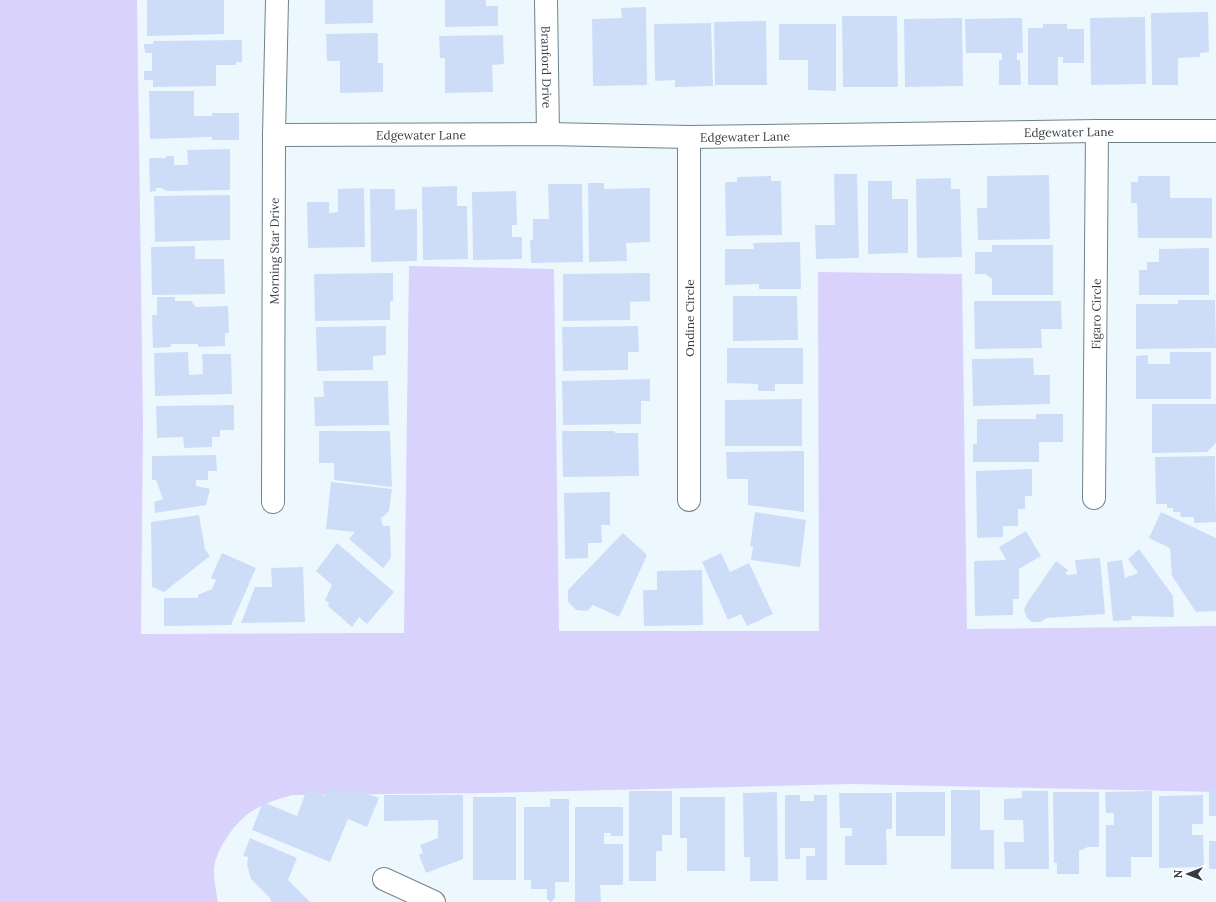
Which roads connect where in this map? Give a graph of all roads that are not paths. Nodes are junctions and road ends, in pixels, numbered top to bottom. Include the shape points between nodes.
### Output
1 (277, 0) edge
2 (546, 0) edge
3 (1097, 131) junction
4 (1216, 131) edge
5 (548, 134) junction
6 (274, 135) junction
7 (689, 137) junction
8 (1094, 498) dead end
9 (689, 500) dead end
10 (273, 502) dead end
11 (384, 879) dead end
12 (434, 902) edge

1 - 6 street, Morning Star Drive
2 - 5 street, Branford Drive
3 - 4 street, Edgewater Lane
3 - 7 street, Edgewater Lane
3 - 8 street, Figaro Circle
5 - 6 street, Edgewater Lane
5 - 7 street, Edgewater Lane
6 - 10 street, Morning Star Drive
7 - 9 street, Ondine Circle
11 - 12 street

